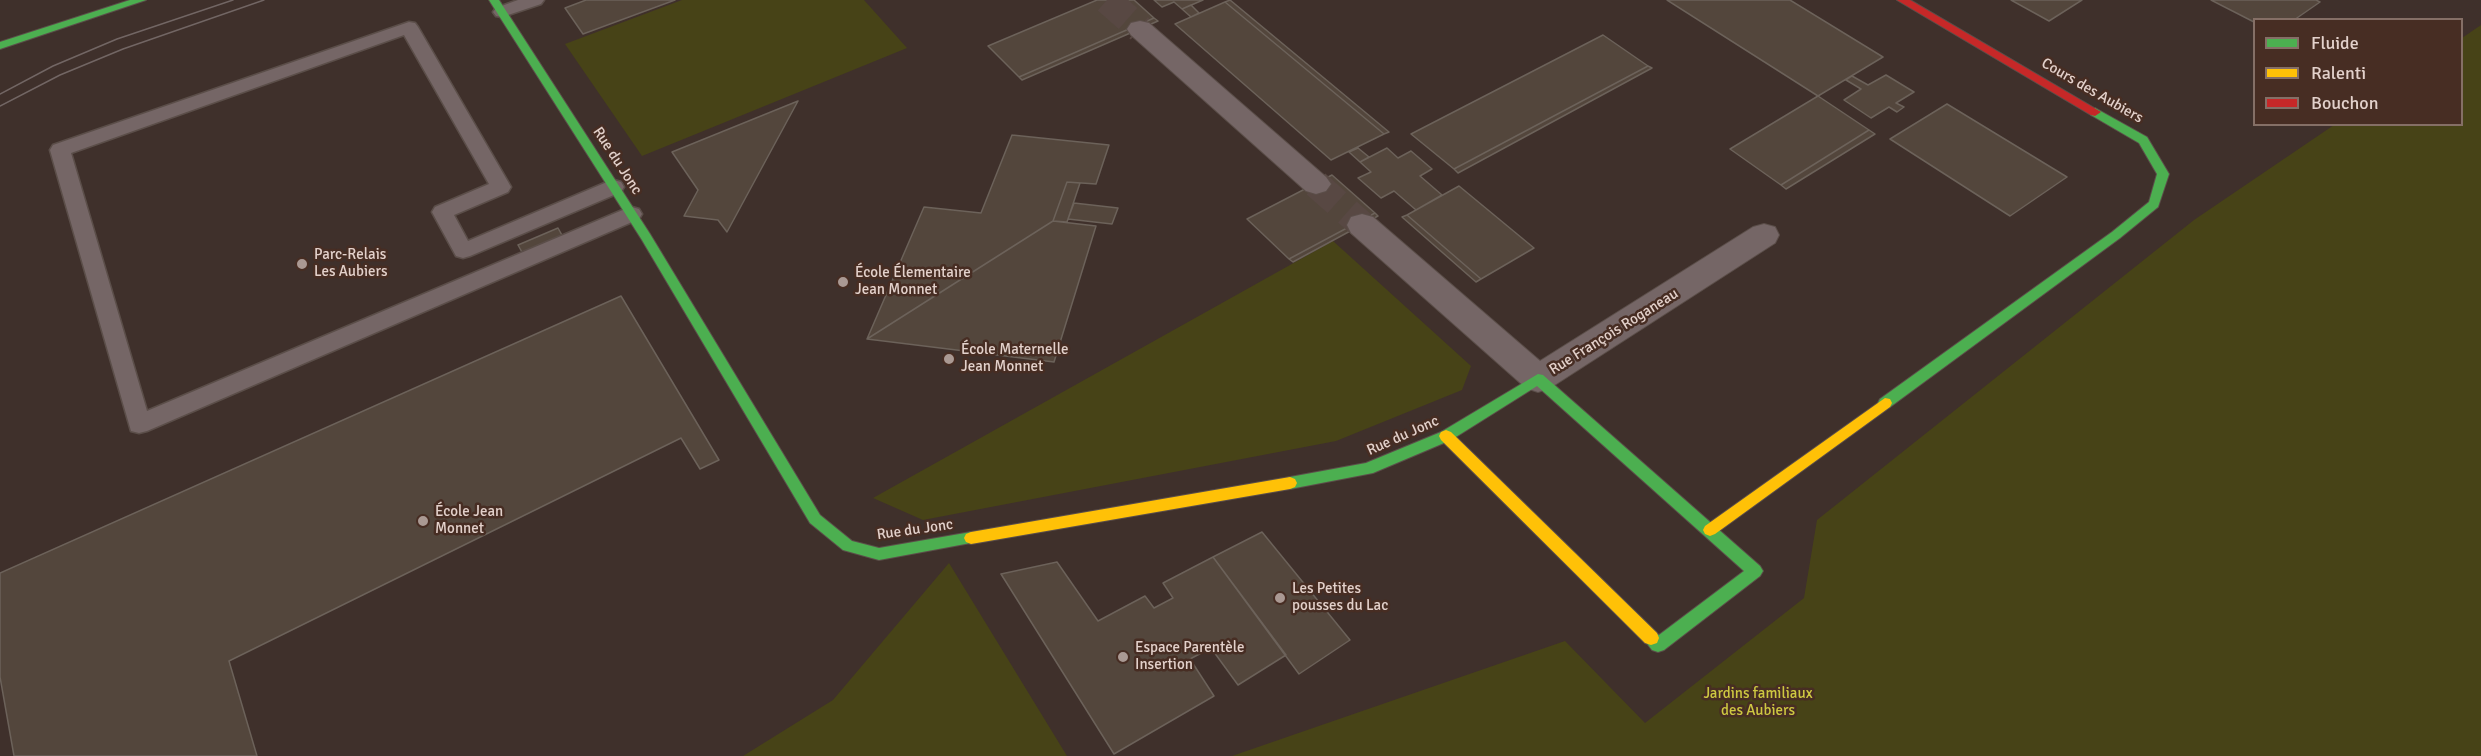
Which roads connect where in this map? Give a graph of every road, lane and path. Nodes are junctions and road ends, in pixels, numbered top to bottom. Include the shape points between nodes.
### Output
1 (141, 0) edge
2 (535, 0) edge
3 (1902, 0) edge
4 (498, 6) edge
5 (1140, 29) tunnel mouth
6 (0, 46) edge
7 (1316, 184) tunnel mouth
8 (614, 187) junction
9 (632, 214) junction
10 (1362, 225) tunnel mouth
11 (1764, 235) dead end
12 (1538, 379) junction
13 (1446, 436) junction
14 (1710, 530) junction

1 - 6 street
2 - 4 lane
3 - 14 street, Cours des Aubiers via 2143,140 2163,174 2154,204
4 - 8 street, Rue du Jonc
5 - 7 street
8 - 9 street, Rue du Jonc
8 - 9 lane via 463,251 442,212 501,187 409,27 60,150 139,424
9 - 13 street, Rue du Jonc via 815,519 848,546 879,554 1368,470
10 - 12 street, Rue François Roganeau
11 - 12 street, Rue François Roganeau
12 - 13 street, Rue du Jonc
12 - 14 street
13 - 14 street via 1658,645 1755,571

